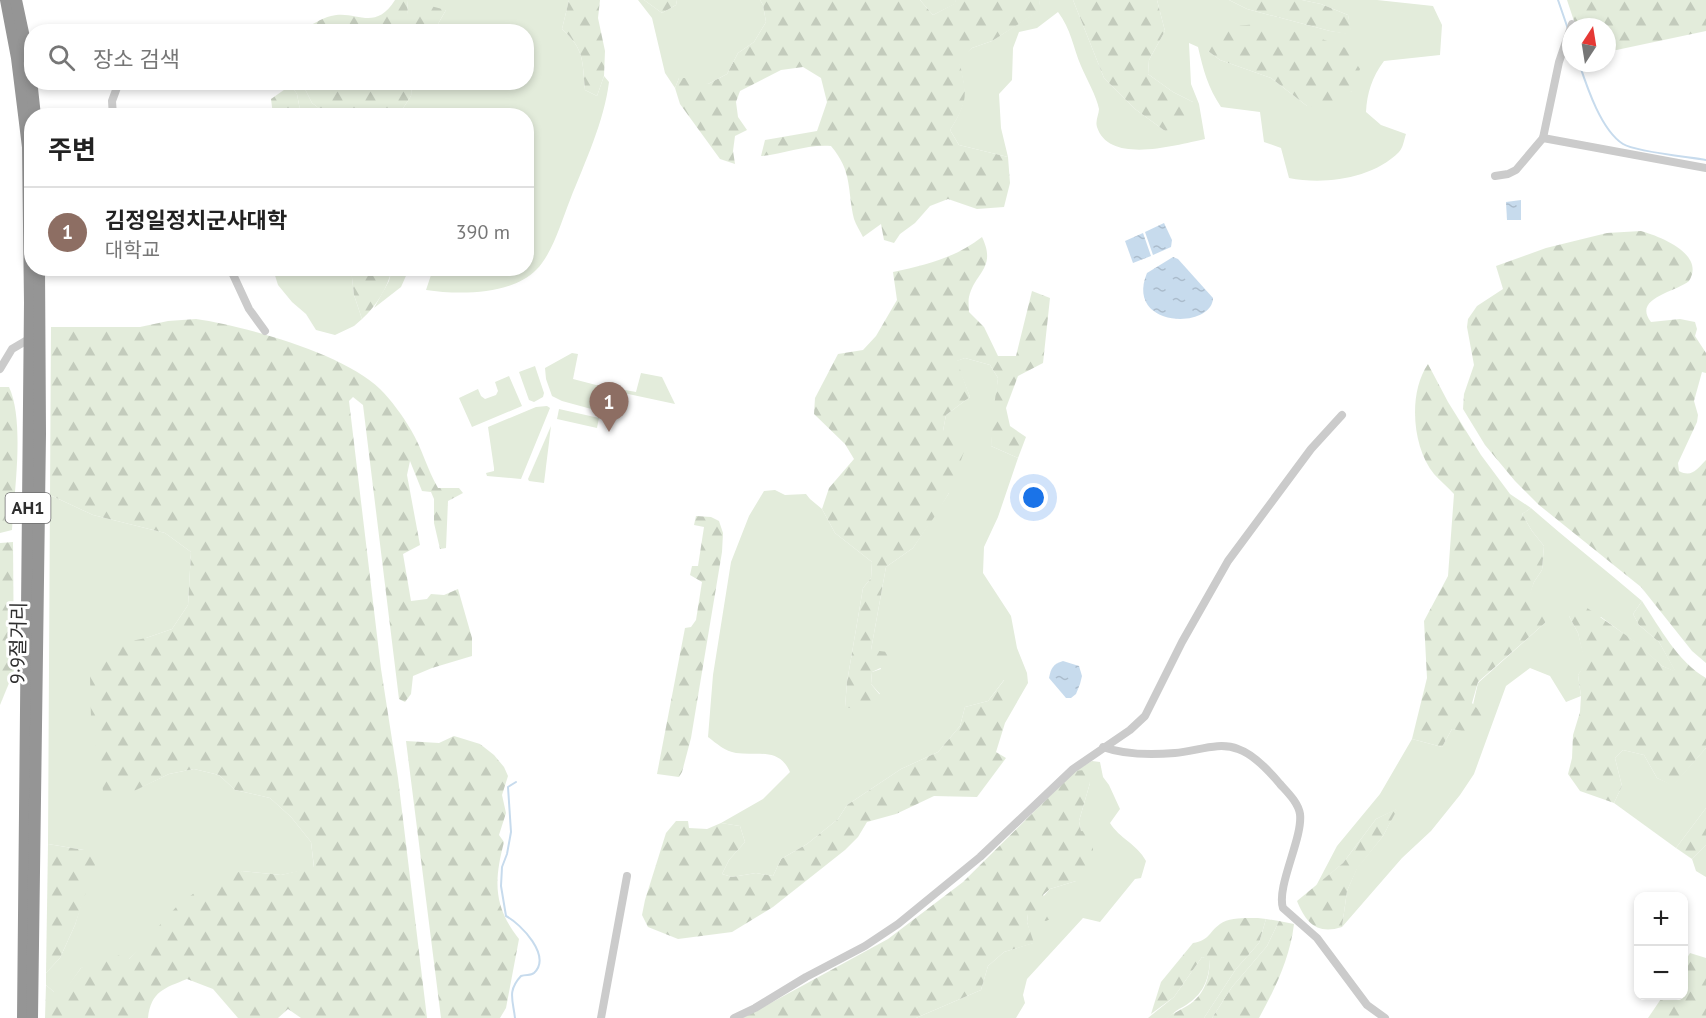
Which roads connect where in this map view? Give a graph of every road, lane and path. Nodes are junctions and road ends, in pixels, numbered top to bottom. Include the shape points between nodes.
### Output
1 (6, 0) edge
2 (16, 0) edge
3 (24, 38) edge
4 (1562, 53) edge
5 (32, 90) edge
6 (117, 90) edge
7 (34, 108) edge
8 (112, 108) edge
9 (24, 111) edge
10 (1543, 138) junction
11 (1706, 168) edge
12 (1495, 176) dead end
13 (29, 276) edge
14 (39, 276) edge
15 (234, 276) edge
16 (265, 331) dead end
17 (29, 339) junction
18 (0, 369) edge
19 (1342, 415) dead end
20 (1103, 747) junction
21 (627, 876) dead end
22 (23, 1018) edge
23 (32, 1018) edge
24 (601, 1018) edge
25 (734, 1018) edge
26 (1385, 1018) edge

1 - 9 highway, 9·9절거리 / AH1
2 - 3 highway
4 - 10 street
5 - 7 highway
6 - 8 street
10 - 11 street
10 - 12 street via 1516,170
13 - 17 highway, 9·9절거리 / AH1
14 - 23 highway, 9·9절거리 / AH1
15 - 16 street via 249,309
17 - 18 street via 12,349
17 - 22 highway, 9·9절거리 / AH1
19 - 20 street via 1311,449 1228,561 1145,716
20 - 25 street via 1073,768 980,857 898,924
20 - 26 street via 1119,753 1174,753 1228,746 1246,753 1276,780 1300,814 1282,894 1283,908 1317,938 1367,1005
21 - 24 street

